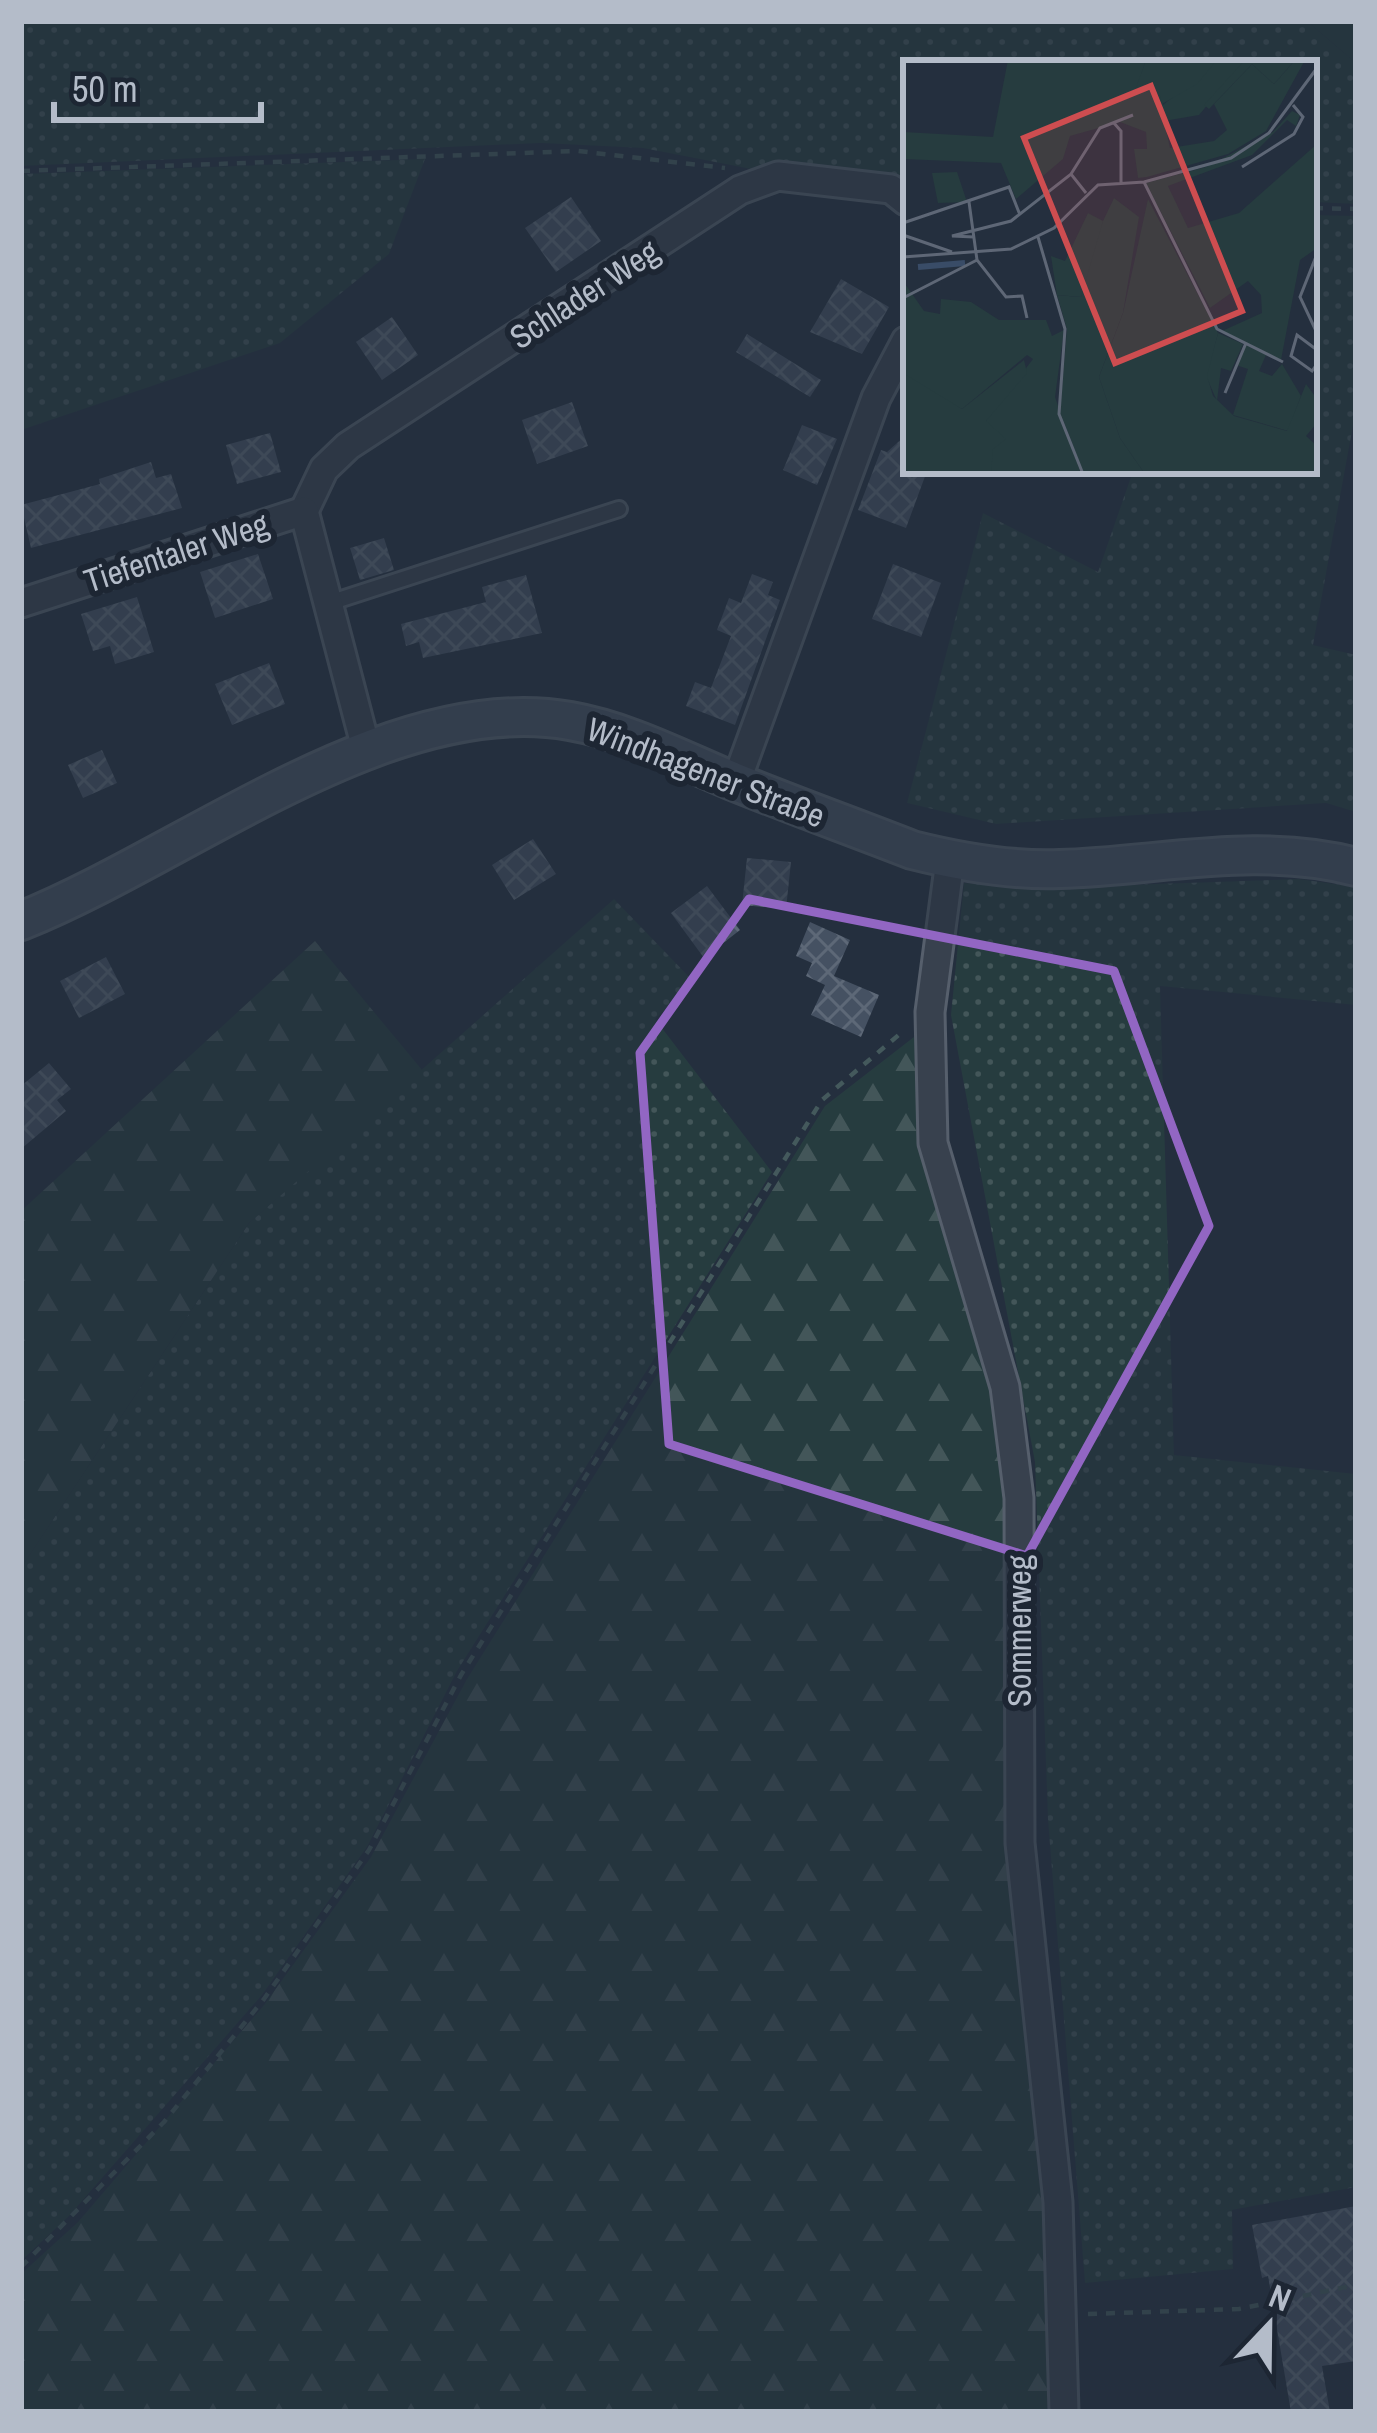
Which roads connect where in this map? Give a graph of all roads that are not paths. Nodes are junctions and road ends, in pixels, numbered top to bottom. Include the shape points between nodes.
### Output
1 (901, 194) edge
2 (903, 347) edge
3 (619, 509) dead end
4 (304, 511) junction
5 (21, 603) edge
6 (329, 603) junction
7 (366, 748) junction
8 (736, 782) junction
9 (950, 860) junction
10 (1356, 867) edge
11 (21, 921) edge
12 (1064, 2412) edge

1 - 4 street, Schlader Weg via 778,176 740,190 348,446 324,469
2 - 8 street via 876,398
3 - 6 lane
4 - 5 street, Tiefentaler Weg
4 - 6 street, Tiefentaler Weg
6 - 7 street, Tiefentaler Weg
7 - 8 main road, Windhagener Straße via 440,724 514,715 628,736
7 - 11 main road, Windhagener Straße via 85,896
8 - 9 main road, Windhagener Straße
9 - 10 main road, Windhagener Straße via 1056,870 1256,854
9 - 12 street, Sommerweg via 930,1012 933,1143 1005,1387 1019,1498 1020,1843 1065,2315

